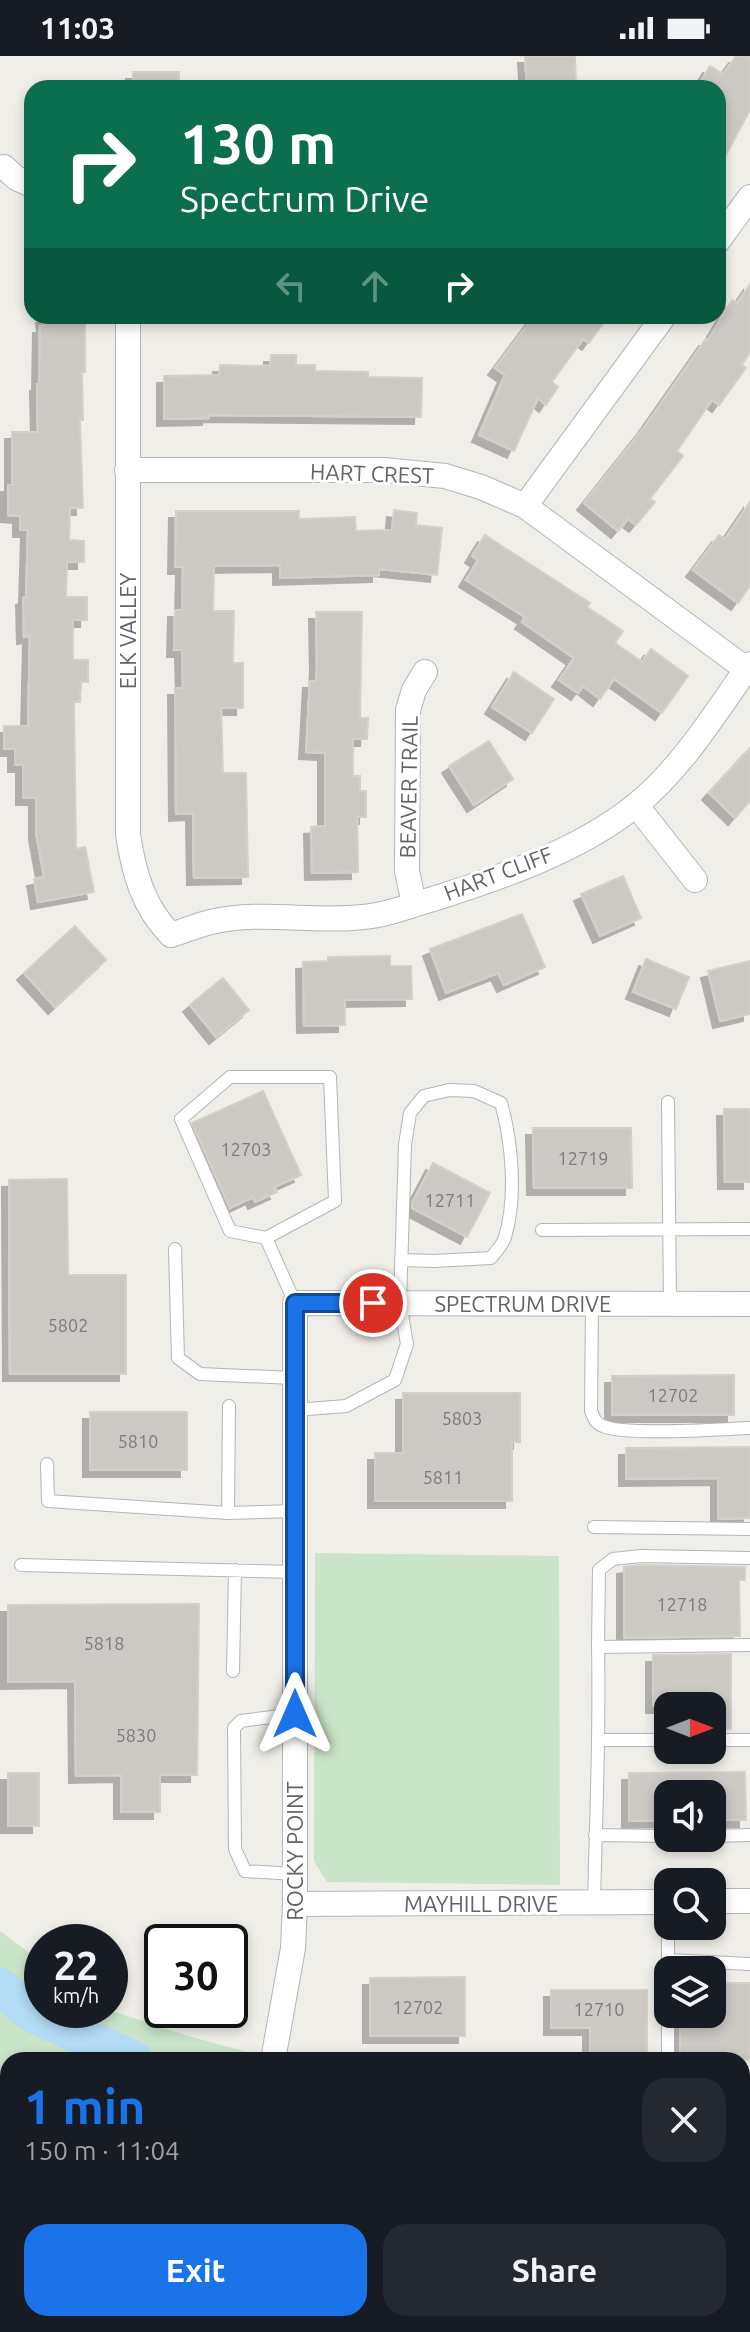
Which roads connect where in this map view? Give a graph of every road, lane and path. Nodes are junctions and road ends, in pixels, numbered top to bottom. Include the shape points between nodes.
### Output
1 (4, 167) dead end
2 (24, 182) edge
3 (750, 197) edge
4 (726, 230) edge
5 (128, 324) edge
6 (658, 324) edge
7 (127, 470) junction
8 (525, 506) junction
9 (749, 668) edge
10 (425, 672) dead end
11 (636, 805) junction
12 (695, 880) dead end
13 (414, 904) junction
14 (171, 935) joint
15 (668, 1102) dead end
16 (750, 1229) edge
17 (542, 1230) dead end
18 (669, 1230) junction
19 (266, 1238) junction
20 (175, 1249) dead end
21 (401, 1260) junction
22 (295, 1303) junction
23 (400, 1303) junction
24 (592, 1304) junction
25 (670, 1304) junction
26 (750, 1304) edge
27 (294, 1378) junction
28 (229, 1406) dead end
29 (295, 1410) junction
30 (750, 1428) edge
31 (47, 1464) dead end
32 (295, 1511) junction
33 (228, 1513) junction
34 (594, 1527) dead end
35 (750, 1529) edge
36 (750, 1558) edge
37 (21, 1565) dead end
38 (235, 1570) junction
39 (295, 1572) junction
40 (750, 1645) edge
41 (598, 1647) junction
42 (233, 1671) dead end
43 (295, 1714) junction
44 (600, 1740) junction
45 (654, 1740) edge
46 (726, 1740) edge
47 (750, 1740) edge
48 (595, 1835) junction
49 (750, 1835) edge
50 (654, 1836) edge
51 (726, 1836) edge
52 (295, 1874) junction
53 (726, 1901) edge
54 (750, 1901) edge
55 (594, 1902) junction
56 (654, 1902) edge
57 (295, 1904) junction
58 (726, 1964) edge
59 (750, 1964) edge
60 (668, 2028) edge
61 (274, 2052) edge
62 (668, 2052) edge

1 - 2 street
3 - 4 street
5 - 7 street, ELK VALLEY
6 - 8 street
7 - 8 street, HART CREST via 384,470 445,476
7 - 14 street, ELK VALLEY via 128,835 142,894
8 - 9 street, HART CREST
9 - 11 street, HART CLIFF via 661,781
10 - 13 street, BEAVER TRAIL via 408,710 407,871
11 - 12 street
11 - 13 street, HART CLIFF via 595,833 545,856
13 - 14 street, HART CLIFF via 360,918 245,917
15 - 18 lane
16 - 18 lane
17 - 18 lane
18 - 25 lane
19 - 19 lane via 230,1231 181,1119 230,1077 330,1077 335,1201
19 - 22 lane
20 - 27 lane via 178,1358 200,1374
21 - 21 lane via 410,1113 424,1096 449,1090 474,1091 501,1103 509,1129 511,1204 505,1240 491,1258
21 - 23 lane
22 - 23 street, SPECTRUM DRIVE
22 - 27 street, ROCKY POINT
23 - 24 street, SPECTRUM DRIVE
23 - 29 lane via 407,1344 395,1380 346,1406
24 - 25 street, SPECTRUM DRIVE
24 - 30 lane via 591,1411 597,1423 633,1430
25 - 26 street, SPECTRUM DRIVE
27 - 29 street, ROCKY POINT
28 - 33 lane
29 - 32 street, ROCKY POINT
31 - 33 lane via 48,1501
32 - 33 lane
32 - 39 street, ROCKY POINT
34 - 35 lane
36 - 41 lane via 641,1556 604,1564 599,1570
37 - 38 lane
38 - 39 lane
38 - 42 lane
39 - 43 street, ROCKY POINT
40 - 41 lane
41 - 44 lane
43 - 52 street, ROCKY POINT
43 - 52 lane via 241,1721 234,1728 235,1849 245,1871
44 - 45 lane
44 - 48 lane
46 - 47 lane
48 - 50 lane
48 - 55 lane
49 - 51 lane
52 - 57 street, ROCKY POINT
53 - 54 street
55 - 56 street, MAYHILL DRIVE
55 - 57 street, MAYHILL DRIVE
57 - 61 street, ROCKY POINT via 293,1948
58 - 59 lane
60 - 62 lane

